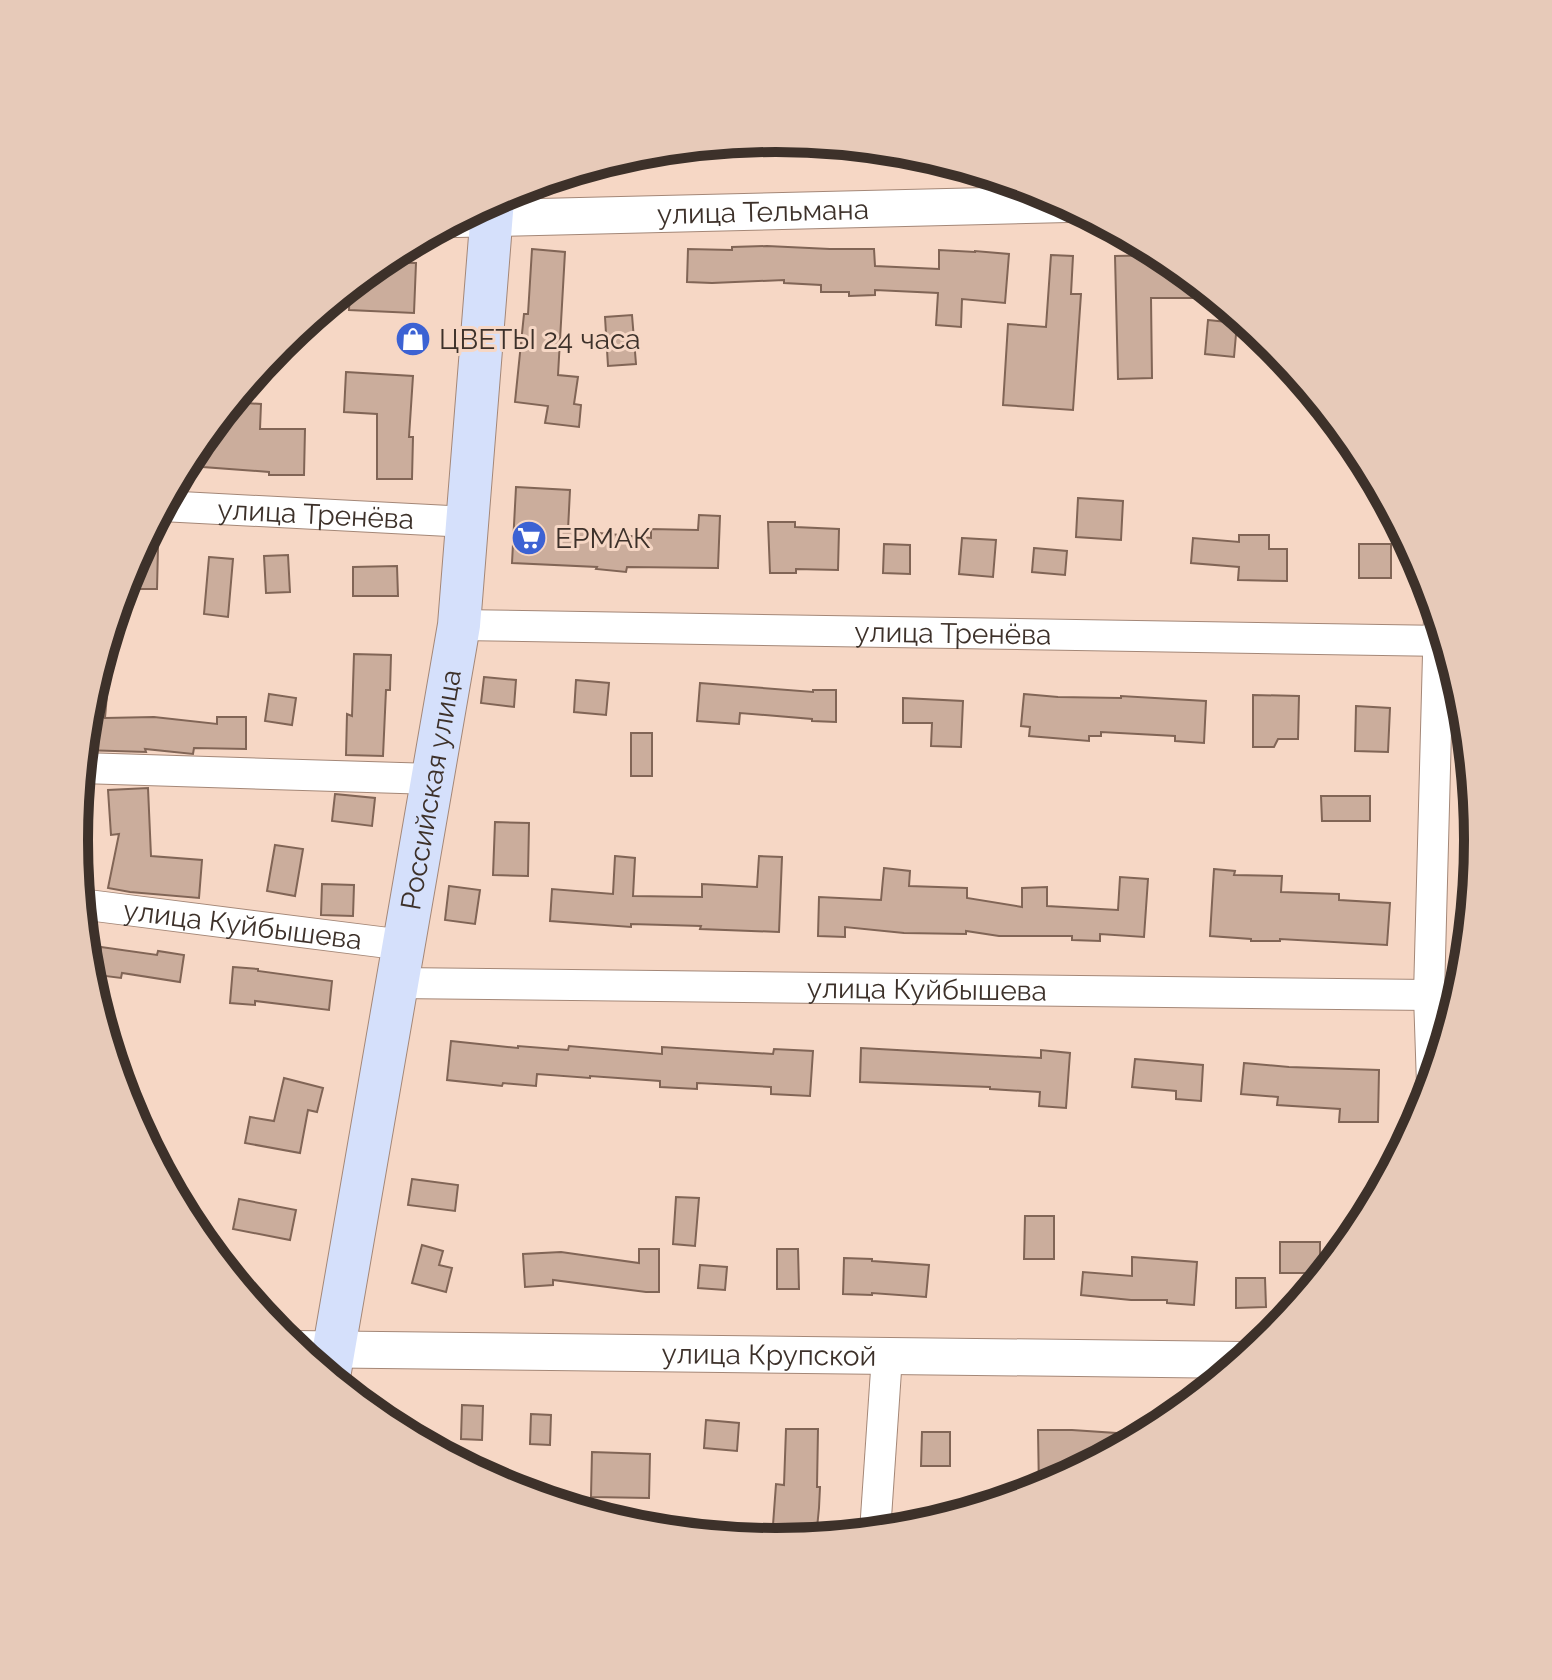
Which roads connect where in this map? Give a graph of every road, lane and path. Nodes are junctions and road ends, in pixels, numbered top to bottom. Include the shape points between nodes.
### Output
1 (1040, 204) edge
2 (496, 212) edge
3 (480, 219) edge
4 (174, 507) edge
5 (468, 522) junction
6 (459, 625) junction
7 (1432, 633) edge
8 (1441, 663) edge
9 (92, 768) edge
10 (433, 779) junction
11 (91, 906) edge
12 (400, 964) junction
13 (1443, 997) edge
14 (1440, 1021) edge
15 (320, 1355) edge
16 (887, 1356) junction
17 (324, 1359) edge
18 (1227, 1360) edge
19 (876, 1520) edge

1 - 2 street, улица Тельмана
3 - 5 main road, Российская улица
4 - 5 street, улица Тренёва
5 - 6 main road, Российская улица
6 - 7 street, улица Тренёва
6 - 10 main road, Российская улица
8 - 13 street
9 - 10 street
10 - 12 main road, Российская улица
11 - 12 street, улица Куйбышева
12 - 13 street, улица Куйбышева
12 - 15 main road, Российская улица
13 - 14 street
16 - 17 street, улица Крупской
16 - 18 street, улица Крупской
16 - 19 street

